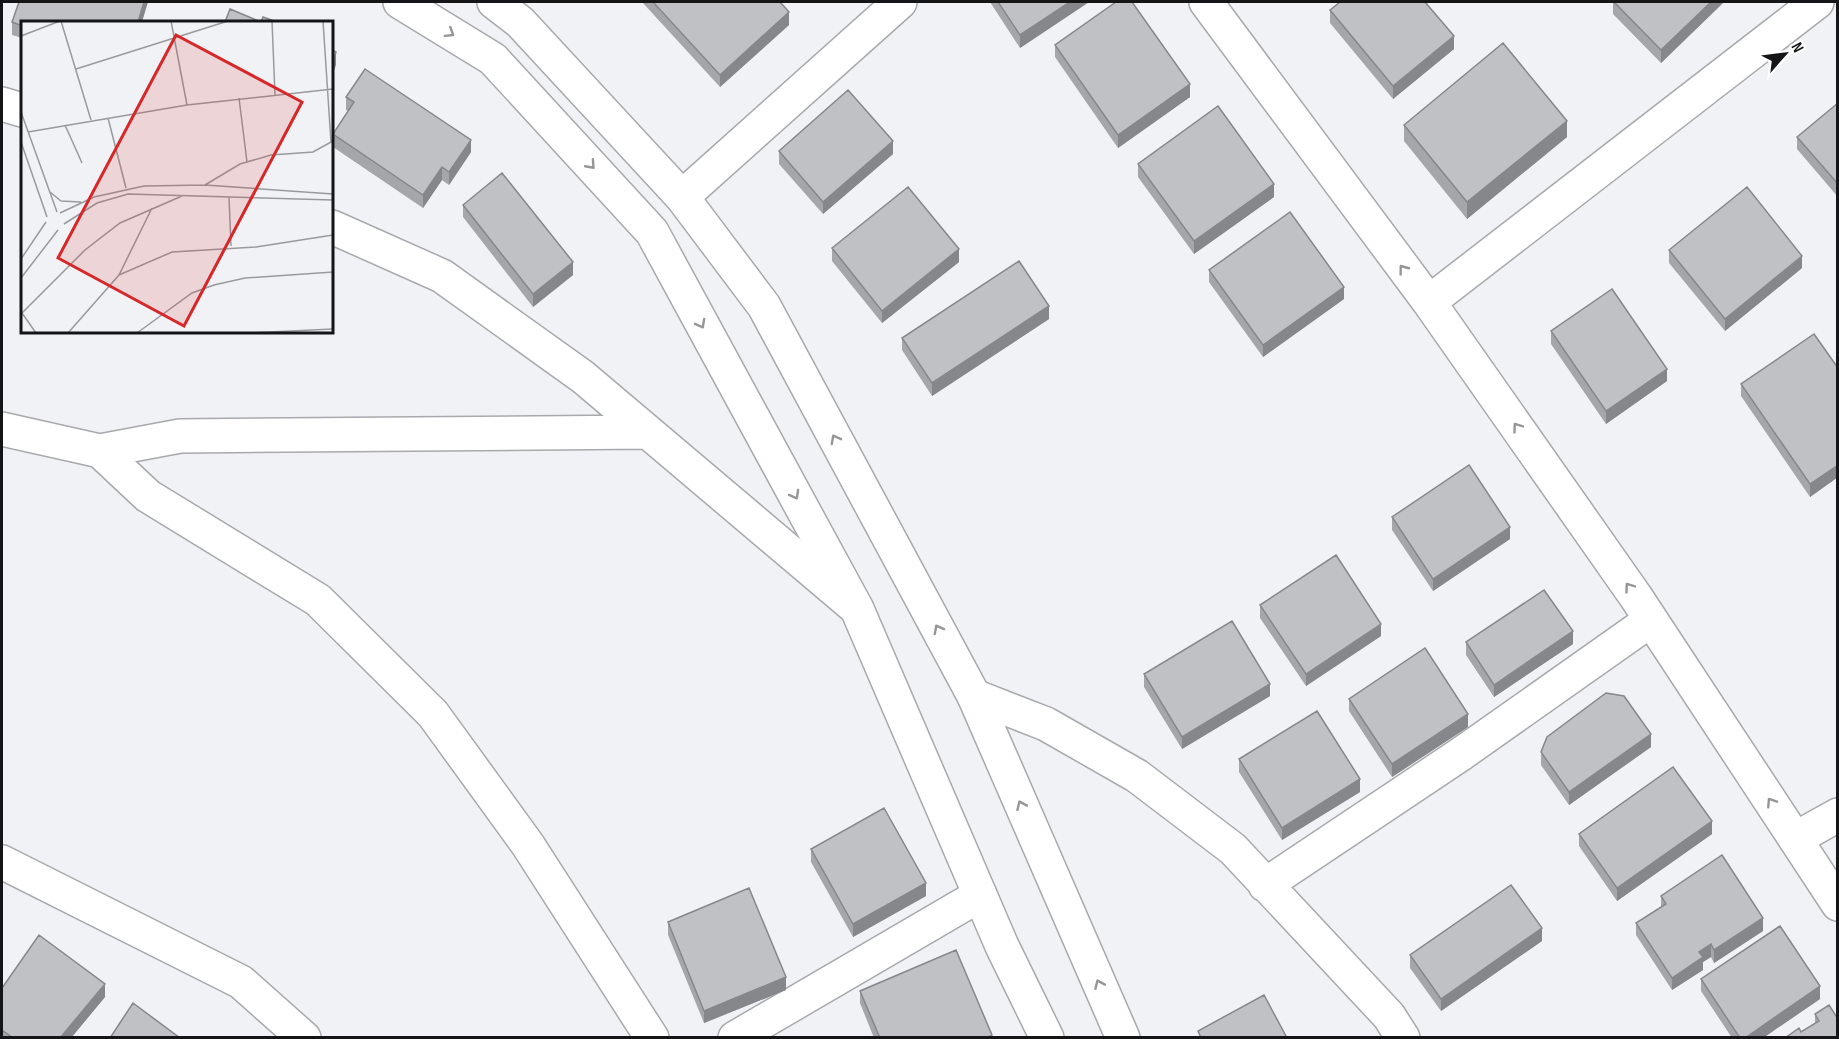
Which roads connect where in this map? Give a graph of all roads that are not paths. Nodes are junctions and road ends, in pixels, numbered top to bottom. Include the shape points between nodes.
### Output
1 (400, 2) edge
2 (494, 2) edge
3 (900, 2) edge
4 (1206, 2) edge
5 (1817, 2) edge
6 (2, 104) edge
7 (21, 110) edge
8 (682, 197) junction
9 (333, 227) edge
10 (1429, 302) junction
11 (2, 429) edge
12 (648, 432) junction
13 (100, 451) junction
14 (857, 609) junction
15 (1651, 620) junction
16 (974, 696) junction
17 (1838, 815) edge
18 (1795, 839) junction
19 (2, 862) edge
20 (1265, 885) junction
21 (980, 895) junction
22 (1838, 904) edge
23 (304, 1038) edge
24 (652, 1038) edge
25 (735, 1038) edge
26 (1047, 1038) edge
27 (1123, 1038) edge
28 (1403, 1038) edge

1 -> 14 street via 492,59 652,232
2 - 8 street via 520,22
3 - 8 street
10 -> 4 street
5 - 10 street
6 - 7 street
16 -> 8 street via 764,306
9 - 12 street via 442,276 583,377
15 -> 10 street
11 - 13 street
12 - 13 street via 180,436
12 - 14 street
13 - 24 street via 148,496 318,600 433,714 528,845
14 - 21 street
18 -> 15 street
15 - 20 street
16 - 20 street via 1046,724 1137,776 1233,849
27 -> 16 street
17 - 18 street
18 - 22 street
19 - 23 street via 242,982
20 - 28 street via 1389,1016
21 - 25 street
21 - 26 street

